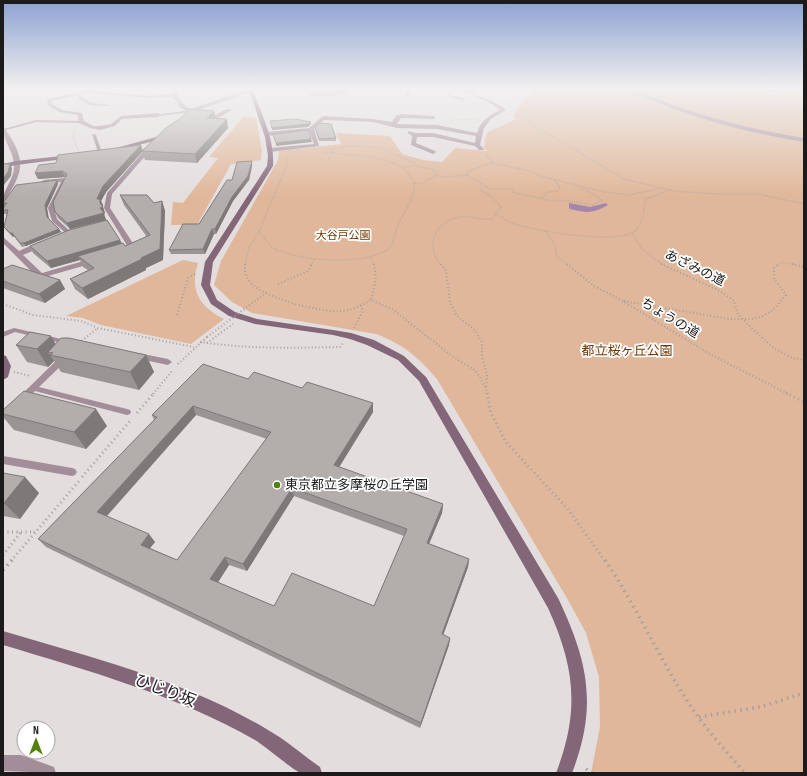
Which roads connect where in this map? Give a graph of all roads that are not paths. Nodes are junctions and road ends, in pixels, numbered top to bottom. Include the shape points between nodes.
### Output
1 (24, 124) edge
2 (84, 124) edge
3 (114, 124) edge
4 (265, 124) edge
5 (316, 124) edge
6 (394, 124) edge
7 (484, 124) edge
8 (731, 124) edge
9 (410, 126) junction
10 (311, 129) junction
11 (3, 130) edge
12 (267, 134) junction
13 (94, 135) dead end
14 (415, 135) junction
15 (478, 135) junction
16 (804, 140) edge
17 (270, 150) junction
18 (100, 152) junction
19 (433, 152) dead end
20 (93, 153) edge
21 (80, 156) edge
22 (16, 163) junction
23 (3, 166) edge
24 (35, 183) edge
25 (20, 184) edge
26 (12, 185) junction
27 (3, 200) edge
28 (3, 239) edge
29 (117, 253) edge
30 (18, 254) junction
31 (102, 257) edge
32 (3, 335) edge
33 (130, 354) edge
34 (3, 358) edge
35 (168, 362) dead end
36 (3, 378) edge
37 (33, 388) junction
38 (16, 405) edge
39 (127, 412) dead end
40 (3, 460) edge
41 (72, 472) dead end
42 (3, 638) edge
43 (3, 763) edge
44 (48, 773) edge
45 (314, 773) edge
46 (564, 773) edge

1 - 11 lane
2 - 3 street via 100,128
4 - 12 street
5 - 10 street
6 - 9 street
7 - 15 street
8 - 16 street
9 - 14 street via 410,132
9 - 15 street via 437,127
10 - 12 street
10 - 17 street via 317,145
11 - 22 street via 14,148
12 - 17 street
13 - 18 lane
14 - 15 street via 433,135 479,147
14 - 19 street via 413,144 416,147
17 - 46 street via 270,166 209,262 204,285 210,297 222,309 242,318 269,325 350,336 376,345 400,358 423,379 553,603 570,642 580,681 580,719 572,755
18 - 20 street
18 - 29 street via 158,138 109,194 107,208 111,222 132,248
21 - 22 street
22 - 23 street
22 - 26 street via 16,177
24 - 30 street via 66,180 51,208 54,220 65,235
25 - 26 street
26 - 27 street
28 - 30 street
30 - 31 street via 26,266 41,276
32 - 37 lane via 14,330 73,349
33 - 35 lane
34 - 36 street via 6,366
37 - 38 lane
37 - 39 lane
40 - 41 lane
42 - 45 street, ひじり坂 via 136,679 201,705 263,736
43 - 44 street via 21,763

